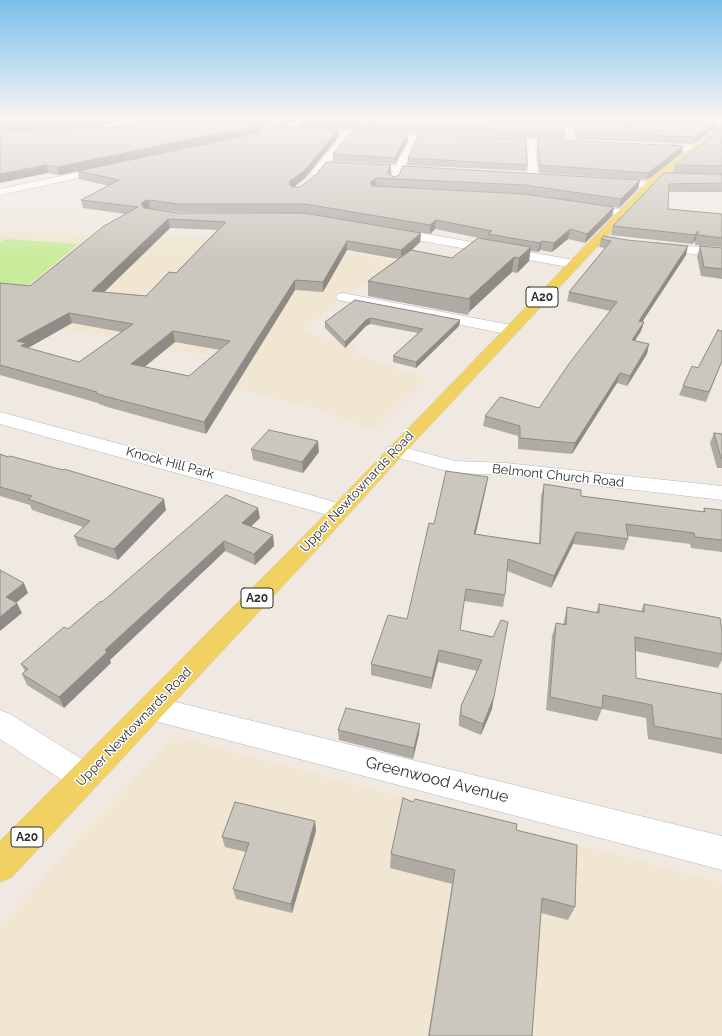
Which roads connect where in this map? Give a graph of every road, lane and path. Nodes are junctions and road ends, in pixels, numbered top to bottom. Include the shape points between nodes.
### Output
1 (119, 166) edge
2 (322, 166) edge
3 (357, 166) edge
4 (532, 166) edge
5 (672, 166) edge
6 (399, 168) junction
7 (440, 171) edge
8 (533, 176) edge
9 (658, 177) junction
10 (676, 178) edge
11 (310, 181) edge
12 (598, 181) edge
13 (650, 185) junction
14 (0, 192) edge
15 (389, 192) edge
16 (570, 204) edge
17 (623, 213) junction
18 (382, 230) edge
19 (647, 245) edge
20 (722, 253) edge
21 (574, 264) junction
22 (343, 297) dead end
23 (511, 330) junction
24 (0, 418) edge
25 (395, 451) junction
26 (722, 493) edge
27 (339, 511) junction
28 (151, 708) junction
29 (0, 723) edge
30 (85, 778) junction
31 (722, 853) edge
32 (0, 865) edge

1 - 14 street
2 - 11 street
3 - 6 street
4 - 8 street
5 - 9 main road, Upper Newtownards Road / A20
6 - 7 street
6 - 15 street
9 - 10 street
9 - 13 main road, Upper Newtownards Road / A20
12 - 13 street
13 - 17 main road, Upper Newtownards Road / A20
16 - 17 street
17 - 21 main road, Upper Newtownards Road / A20 via 605,239
18 - 21 street
19 - 20 street
21 - 23 main road, Upper Newtownards Road / A20
22 - 23 street
23 - 25 main road, Upper Newtownards Road / A20
24 - 27 street, Knock Hill Park
25 - 26 street, Belmont Church Road via 454,467 506,469
25 - 27 main road, Upper Newtownards Road / A20
27 - 28 main road, Upper Newtownards Road / A20
28 - 30 main road, Upper Newtownards Road / A20
28 - 31 street, Greenwood Avenue
29 - 30 street
30 - 32 main road, Upper Newtownards Road / A20

